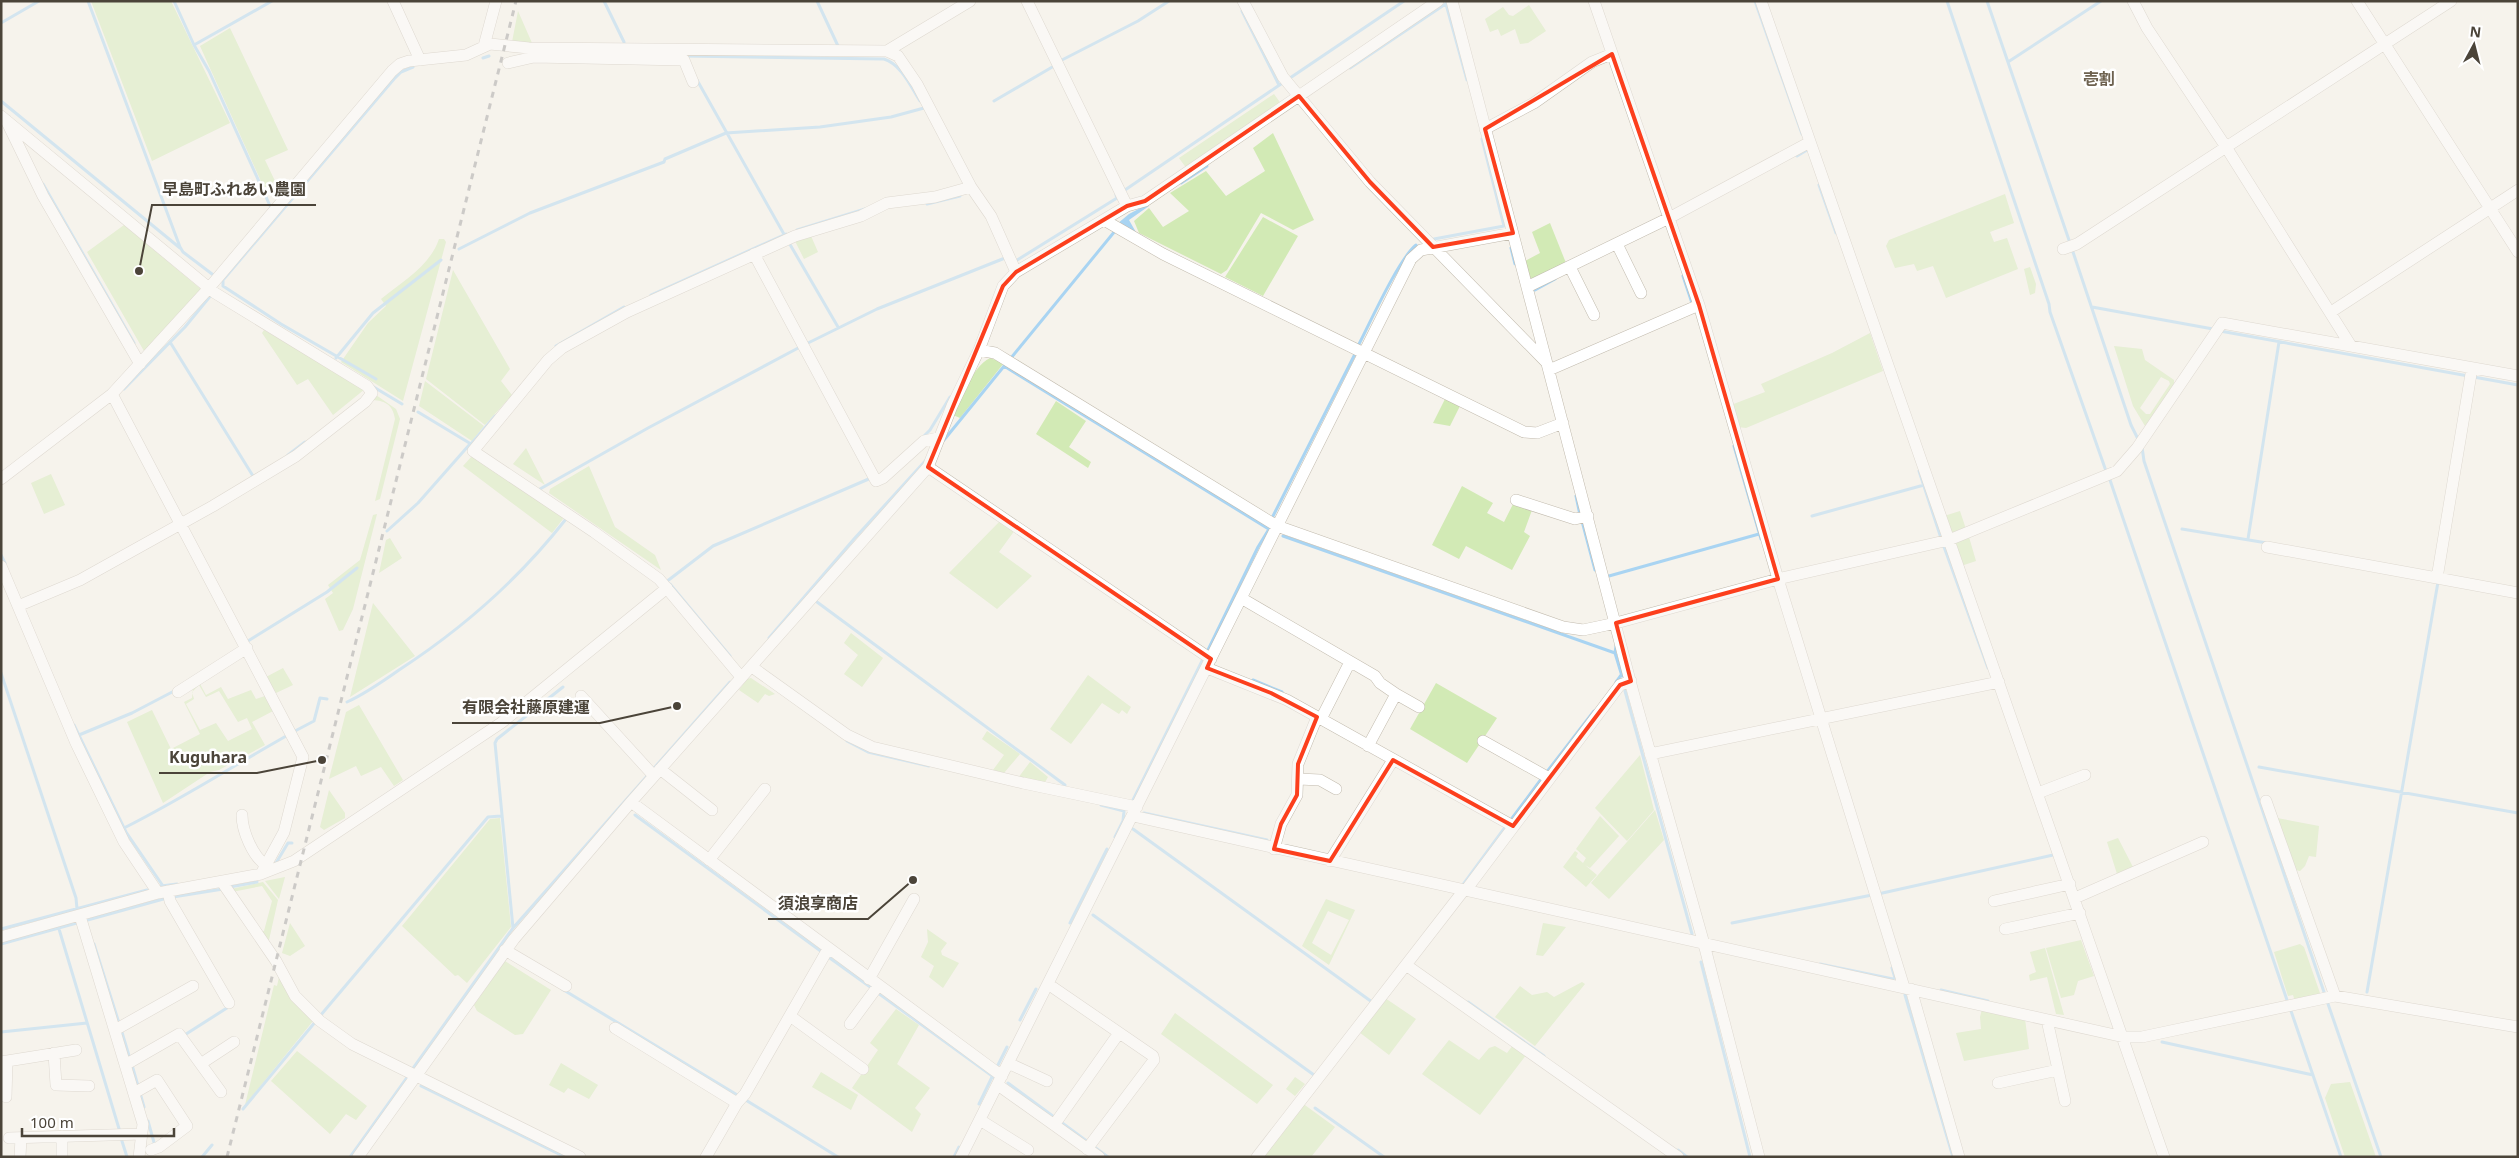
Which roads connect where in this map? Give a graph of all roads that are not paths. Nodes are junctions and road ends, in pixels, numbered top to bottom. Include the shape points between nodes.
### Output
1 (393, 1) edge
2 (496, 1) edge
3 (970, 1) edge
4 (1027, 1) edge
5 (1243, 1) edge
6 (1438, 1) edge
7 (1594, 1) edge
8 (1760, 1) edge
9 (2134, 1) edge
10 (2357, 1) edge
11 (2451, 1) edge
12 (1452, 2) edge
13 (484, 46) junction
14 (2385, 47) junction
15 (887, 51) junction
16 (534, 52) junction
17 (1612, 54) junction
18 (681, 55) junction
19 (420, 60) junction
20 (508, 63) dead end
21 (693, 82) dead end
22 (1299, 96) junction
23 (3, 118) edge
24 (1485, 129) junction
25 (1806, 143) junction
26 (2226, 147) junction
27 (971, 187) junction
28 (2518, 190) edge
29 (1123, 198) junction
30 (2491, 209) junction
31 (1104, 220) junction
32 (1668, 221) junction
33 (1512, 233) junction
34 (1617, 244) junction
35 (1433, 247) junction
36 (2069, 247) dead end
37 (2518, 252) edge
38 (754, 254) junction
39 (1014, 266) junction
40 (1570, 266) junction
41 (214, 285) junction
42 (1527, 287) junction
43 (1641, 293) dead end
44 (1695, 307) junction
45 (2333, 310) junction
46 (1594, 315) dead end
47 (2351, 346) junction
48 (979, 350) junction
49 (1359, 351) junction
50 (142, 361) junction
51 (1548, 367) junction
52 (2471, 374) junction
53 (2518, 376) edge
54 (114, 396) junction
55 (1563, 423) junction
56 (938, 438) junction
57 (928, 467) junction
58 (1, 479) edge
59 (1516, 500) dead end
60 (1588, 516) junction
61 (182, 524) junction
62 (1277, 526) junction
63 (1945, 541) junction
64 (2267, 547) dead end
65 (1, 566) edge
66 (2437, 578) junction
67 (1775, 580) junction
68 (667, 588) junction
69 (2518, 593) edge
70 (1241, 598) junction
71 (21, 605) junction
72 (1616, 623) junction
73 (247, 648) junction
74 (1207, 659) junction
75 (1350, 662) junction
76 (744, 672) junction
77 (1631, 681) junction
78 (1995, 683) junction
79 (178, 692) dead end
80 (1396, 694) junction
81 (581, 696) dead end
82 (1419, 707) dead end
83 (1321, 716) junction
84 (1819, 718) junction
85 (1483, 741) dead end
86 (1370, 743) junction
87 (1650, 754) junction
88 (1393, 760) junction
89 (657, 772) junction
90 (2085, 775) dead end
91 (1549, 778) junction
92 (1299, 779) junction
93 (765, 789) dead end
94 (1336, 789) dead end
95 (2038, 793) junction
96 (2266, 801) dead end
97 (631, 802) junction
98 (712, 810) dead end
99 (1135, 811) junction
100 (242, 815) dead end
101 (1510, 824) junction
102 (2203, 842) dead end
103 (1276, 844) junction
104 (1332, 857) junction
105 (709, 860) junction
106 (264, 870) junction
107 (2070, 884) junction
108 (224, 886) junction
109 (1465, 890) junction
110 (166, 895) junction
111 (2075, 898) junction
112 (914, 899) dead end
113 (1994, 901) dead end
114 (2080, 913) junction
115 (81, 921) junction
116 (2004, 929) dead end
117 (1, 938) edge
118 (1704, 944) junction
119 (505, 950) junction
120 (826, 953) junction
121 (1408, 962) junction
122 (873, 982) junction
123 (1048, 984) junction
124 (192, 986) dead end
125 (566, 986) dead end
126 (1907, 988) junction
127 (2330, 997) junction
128 (230, 1003) dead end
129 (790, 1016) junction
130 (2047, 1020) junction
131 (850, 1024) dead end
132 (118, 1028) junction
133 (615, 1028) dead end
134 (2518, 1028) edge
135 (1119, 1033) junction
136 (2124, 1038) junction
137 (234, 1042) dead end
138 (76, 1050) dead end
139 (54, 1053) junction
140 (4, 1061) edge
141 (128, 1063) junction
142 (202, 1063) junction
143 (1008, 1063) junction
144 (863, 1069) dead end
145 (2058, 1070) junction
146 (411, 1073) junction
147 (998, 1076) junction
148 (1047, 1081) dead end
149 (1998, 1083) dead end
150 (89, 1086) dead end
151 (137, 1092) junction
152 (221, 1092) dead end
153 (6, 1097) dead end
154 (740, 1099) junction
155 (2065, 1101) dead end
156 (980, 1120) junction
157 (1054, 1125) junction
158 (142, 1129) junction
159 (62, 1136) junction
160 (9, 1138) dead end
161 (21, 1138) junction
162 (1087, 1149) junction
163 (1028, 1150) dead end
164 (154, 1151) edge
165 (20, 1157) edge
166 (62, 1157) edge
167 (138, 1157) edge
168 (358, 1157) edge
169 (580, 1157) edge
170 (706, 1157) edge
171 (961, 1157) edge
172 (1099, 1157) edge
173 (1257, 1157) edge
174 (1678, 1157) edge
175 (1759, 1157) edge
176 (1959, 1157) edge
177 (2164, 1157) edge

1 - 19 street
2 - 13 street
3 - 15 street
4 - 29 street
5 - 22 street via 1283,77
6 - 22 street
7 - 17 street
8 - 25 street
9 - 26 street via 2147,28
10 - 14 street
11 - 14 street
12 - 24 street
13 - 16 street
13 - 19 street via 466,55
14 - 26 street
14 - 30 street
15 - 18 street
15 - 27 street via 898,56 917,84
16 - 18 street
16 - 20 street
17 - 24 street via 1592,62 1534,103
17 - 32 street
18 - 21 street
19 - 41 street via 400,64 392,71
22 - 29 street via 1145,202
22 - 35 street via 1370,182
23 - 41 street
23 - 50 street via 43,196
24 - 33 street
25 - 32 street
25 - 63 street
26 - 36 street
26 - 45 street
27 - 38 street via 935,197 887,203
27 - 39 street via 991,216
28 - 30 street
29 - 31 street
30 - 37 street
30 - 45 street
31 - 39 street
31 - 49 street via 1117,230
32 - 34 street
32 - 44 street
33 - 35 street
33 - 42 street
34 - 40 street
34 - 43 street
35 - 49 street via 1421,250 1411,259
35 - 51 street
38 - 56 street via 876,481 924,441
38 - 68 street via 627,312 562,348 548,360 473,452 650,572
39 - 48 street
40 - 42 street
40 - 46 street
41 - 50 street
41 - 61 street via 367,386 372,393 296,456
42 - 51 street
44 - 51 street
44 - 67 street
45 - 47 street
47 - 52 street
47 - 63 street via 2222,322 2137,448 2117,471
48 - 56 street
48 - 62 street via 995,353
49 - 55 street via 1524,432 1537,433
49 - 62 street
50 - 54 street
51 - 55 street
52 - 53 street
52 - 66 street
54 - 58 street
54 - 61 street
55 - 60 street
56 - 57 street
57 - 74 street
57 - 76 street
59 - 60 street via 1576,519
60 - 72 street
61 - 71 street via 80,580
61 - 73 street
62 - 70 street
62 - 72 street via 1563,627 1583,630
63 - 67 street
63 - 78 street
64 - 66 street
65 - 71 street
66 - 69 street
67 - 72 street
67 - 84 street
68 - 76 street
68 - 106 street via 501,723 294,861
70 - 74 street
70 - 75 street
71 - 110 street via 57,702 124,842
72 - 77 street
73 - 79 street
73 - 106 street via 304,757 284,832
74 - 83 street
74 - 99 street
75 - 80 street via 1375,676
75 - 83 street
76 - 89 street
76 - 99 street via 872,747
77 - 87 street
77 - 91 street via 1620,685
78 - 84 street
78 - 95 street
80 - 82 street
80 - 86 street
81 - 89 street
83 - 86 street
83 - 92 street via 1301,754
84 - 87 street
84 - 126 street
85 - 91 street
86 - 88 street
87 - 118 street
88 - 101 street
88 - 104 street
89 - 97 street
89 - 98 street
90 - 95 street
91 - 101 street
92 - 94 street via 1320,780
92 - 103 street via 1295,801 1284,817
93 - 105 street
95 - 107 street
96 - 127 street
97 - 105 street
97 - 119 street
99 - 103 street
99 - 123 street
100 - 106 street via 242,824
101 - 109 street
102 - 111 street
103 - 104 street
104 - 109 street
105 - 120 street
106 - 108 street
107 - 111 street
107 - 113 street
108 - 110 street
108 - 146 street via 276,961 295,996 318,1019 352,1044
109 - 118 street
109 - 121 street
110 - 115 street
110 - 128 street
111 - 114 street
112 - 122 street
114 - 116 street
114 - 136 street
115 - 117 street
115 - 132 street
118 - 126 street
118 - 175 street
119 - 125 street
119 - 146 street
120 - 122 street
120 - 129 street
121 - 173 street
121 - 174 street
122 - 131 street
122 - 147 street
123 - 135 street
123 - 143 street
124 - 132 street
126 - 130 street
126 - 176 street
127 - 134 street
127 - 136 street via 2142,1037
129 - 144 street
129 - 154 street
130 - 136 street
130 - 145 street
132 - 141 street
133 - 154 street
135 - 157 street
135 - 162 street via 1153,1056 1154,1060
136 - 177 street
137 - 142 street
138 - 139 street
139 - 140 street
139 - 150 street via 56,1085
140 - 153 street
141 - 142 street via 178,1034
141 - 151 street
142 - 152 street
143 - 147 street
143 - 148 street
145 - 149 street
145 - 155 street
146 - 168 street
146 - 169 street
147 - 156 street
147 - 157 street
151 - 158 street
151 - 164 street via 157,1080 187,1126
154 - 170 street
156 - 163 street
156 - 171 street
157 - 162 street
158 - 159 street via 120,1135
158 - 164 street
158 - 167 street
159 - 161 street
159 - 166 street
160 - 161 street
161 - 165 street
162 - 172 street

